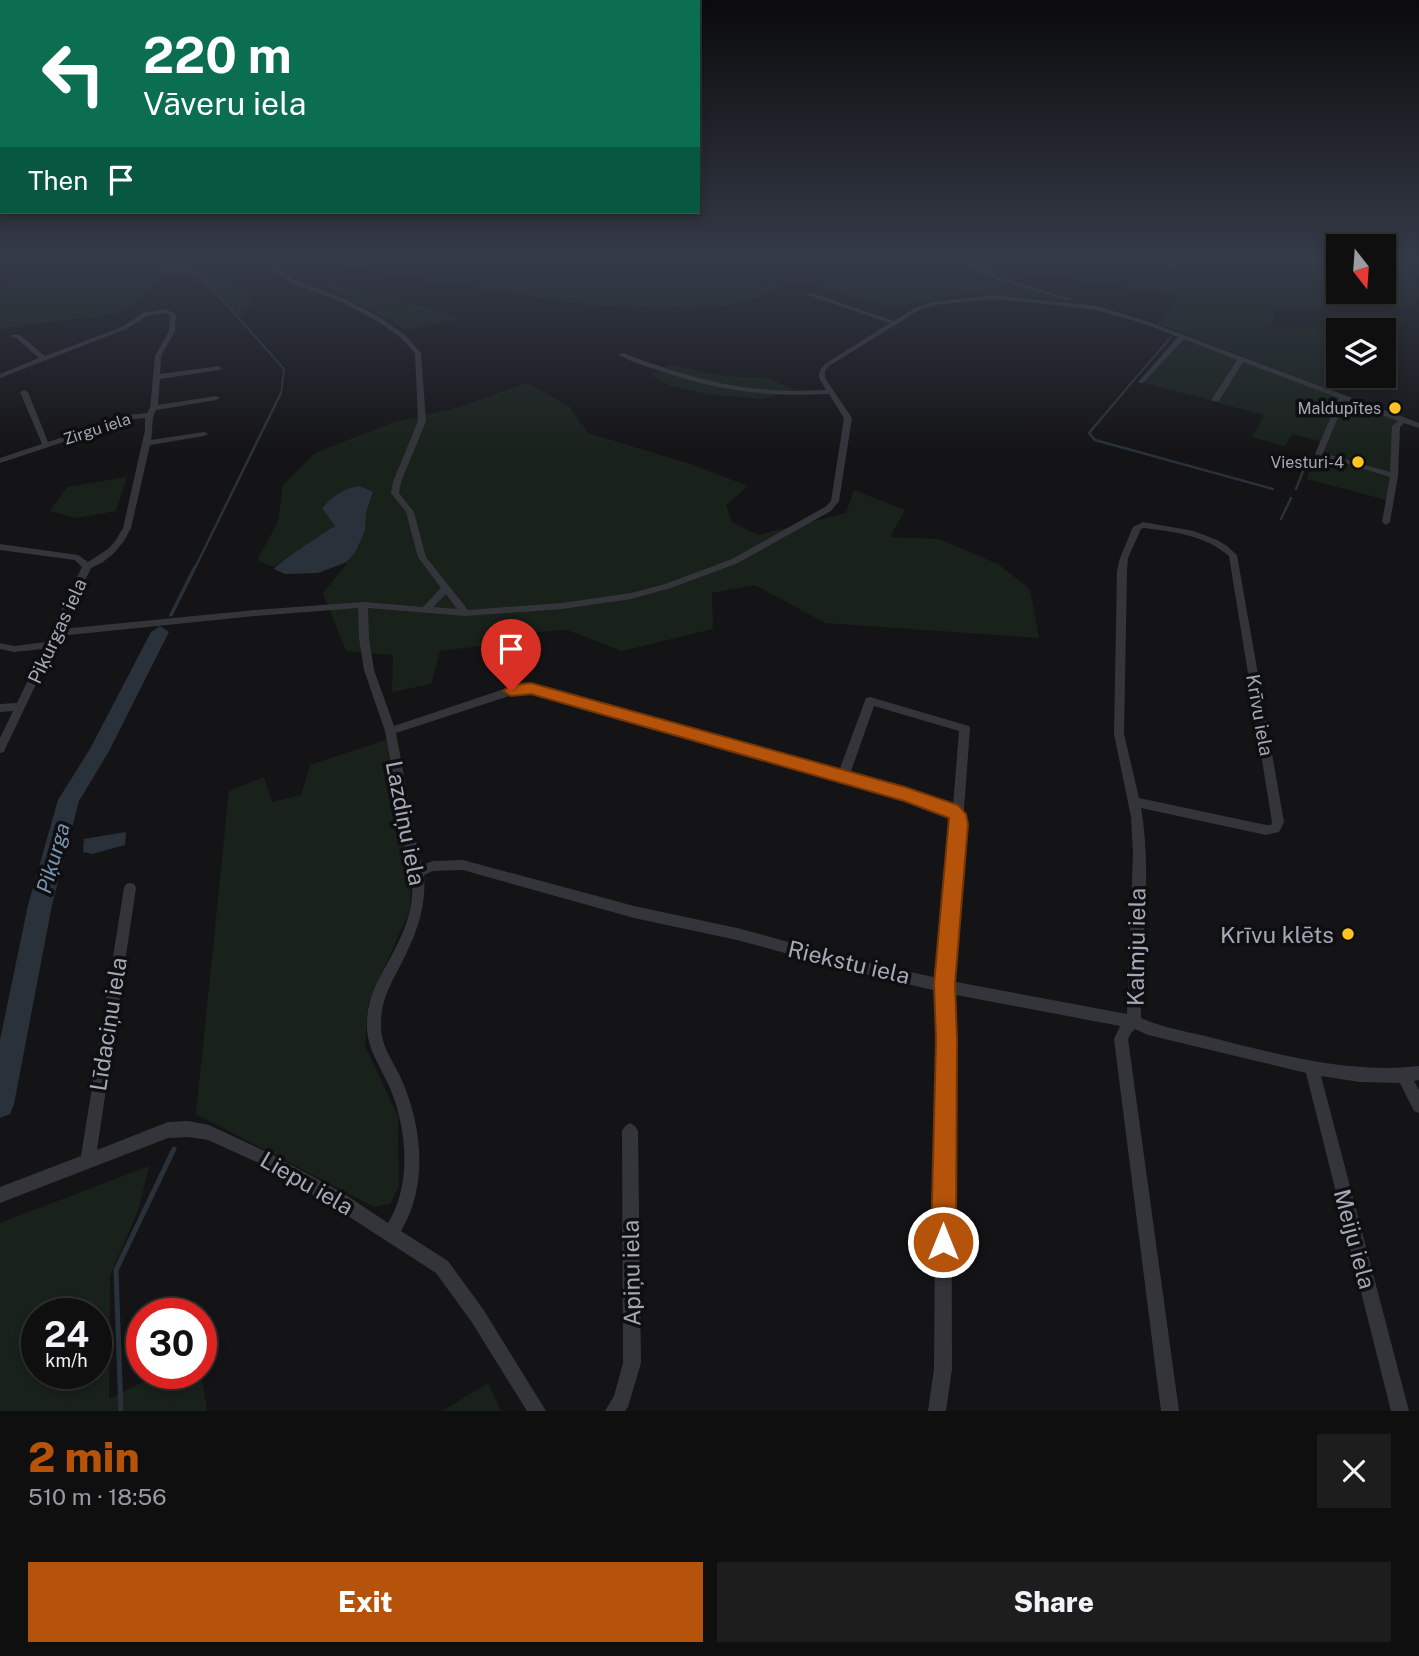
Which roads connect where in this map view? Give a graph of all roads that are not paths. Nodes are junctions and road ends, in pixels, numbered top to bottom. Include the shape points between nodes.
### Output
1 (132, 323) edge
2 (172, 323) edge
3 (381, 323) edge
4 (895, 323) edge
5 (1144, 323) edge
6 (13, 336) dead end
7 (1182, 337) junction
8 (621, 354) dead end
9 (44, 359) junction
10 (1241, 359) junction
11 (219, 368) dead end
12 (0, 376) edge
13 (156, 377) junction
14 (1141, 382) dead end
15 (24, 392) dead end
16 (831, 392) junction
17 (216, 398) dead end
18 (1343, 398) junction
19 (1216, 399) dead end
20 (151, 411) junction
21 (1403, 420) junction
22 (1419, 426) edge
23 (204, 434) dead end
24 (146, 443) junction
25 (46, 445) junction
26 (0, 461) edge
27 (1394, 476) junction
28 (1386, 522) dead end
29 (1143, 525) joint
30 (0, 547) edge
31 (87, 566) junction
32 (446, 588) junction
33 (363, 605) junction
34 (425, 610) junction
35 (465, 613) junction
36 (55, 634) junction
37 (47, 645) junction
38 (0, 646) edge
39 (21, 706) junction
40 (0, 708) edge
41 (390, 731) junction
42 (0, 749) edge
43 (843, 776) junction
44 (1136, 802) junction
45 (957, 814) junction
46 (420, 871) junction
47 (130, 888) dead end
48 (944, 984) junction
49 (1134, 1022) junction
50 (1311, 1066) junction
51 (1412, 1075) edge
52 (1419, 1106) edge
53 (630, 1131) dead end
54 (88, 1159) junction
55 (0, 1195) edge
56 (391, 1233) junction
57 (537, 1411) edge
58 (614, 1411) edge
59 (937, 1411) edge
60 (1170, 1411) edge
61 (1400, 1411) edge

1 - 9 street, Piķurgas iela
2 - 13 street, Piķurgas iela via 158,356
3 - 32 street via 418,353 422,421 395,493 410,512 422,557
4 - 16 street via 827,365 822,378
5 - 7 street
6 - 9 street via 18,335
7 - 10 street
7 - 14 street
8 - 16 street via 725,390
9 - 12 street
10 - 18 street
10 - 19 street
11 - 13 street
13 - 20 street, Piķurgas iela
15 - 25 street, Zirgu iela
16 - 35 street via 845,410 849,426 835,500 818,516 735,561 668,586 602,601
17 - 20 street
18 - 21 street
18 - 27 street via 1319,454
20 - 24 street, Piķurgas iela
20 - 25 street, Zirgu iela
21 - 22 street
21 - 27 street via 1396,426
23 - 24 street
24 - 31 street, Piķurgas iela via 121,541
25 - 26 street, Zirgu iela
27 - 28 street
29 - 44 street, Kalmju iela via 1137,527 1122,571 1119,734
29 - 44 street, Krīvu iela via 1201,538 1233,555 1278,822 1275,829 1266,830
30 - 31 street via 78,558
31 - 36 street, Piķurgas iela
32 - 34 street
32 - 35 street
33 - 34 street
33 - 36 street
33 - 41 street, Lazdiņu iela via 369,670
34 - 35 street
36 - 37 street, Piķurgas iela
37 - 38 street
37 - 39 street, Piķurgas iela
39 - 40 street
39 - 42 street, Piķurgas iela
41 - 43 street via 511,691 531,689
41 - 46 street, Lazdiņu iela via 412,852
43 - 45 street
43 - 45 street via 870,701 965,729
44 - 49 street, Kalmju iela
45 - 48 street
46 - 48 street, Riekstu iela via 463,865 634,912
46 - 56 street, Lazdiņu iela via 417,912 376,996 374,1011 373,1042 407,1119 411,1156 406,1206
47 - 54 street, Līdaciņu iela
48 - 49 street, Riekstu iela
48 - 59 street via 943,1369
49 - 50 street, Riekstu iela
49 - 60 street, Kalmju iela via 1121,1039
50 - 51 street, Riekstu iela via 1380,1077
50 - 61 street, Meiju iela
51 - 52 street
53 - 58 street, Apiņu iela via 632,1363 622,1401
54 - 55 street, Liepu iela
54 - 56 street, Liepu iela via 168,1130 209,1133 264,1158
56 - 57 street, Liepu iela via 442,1267 454,1281

